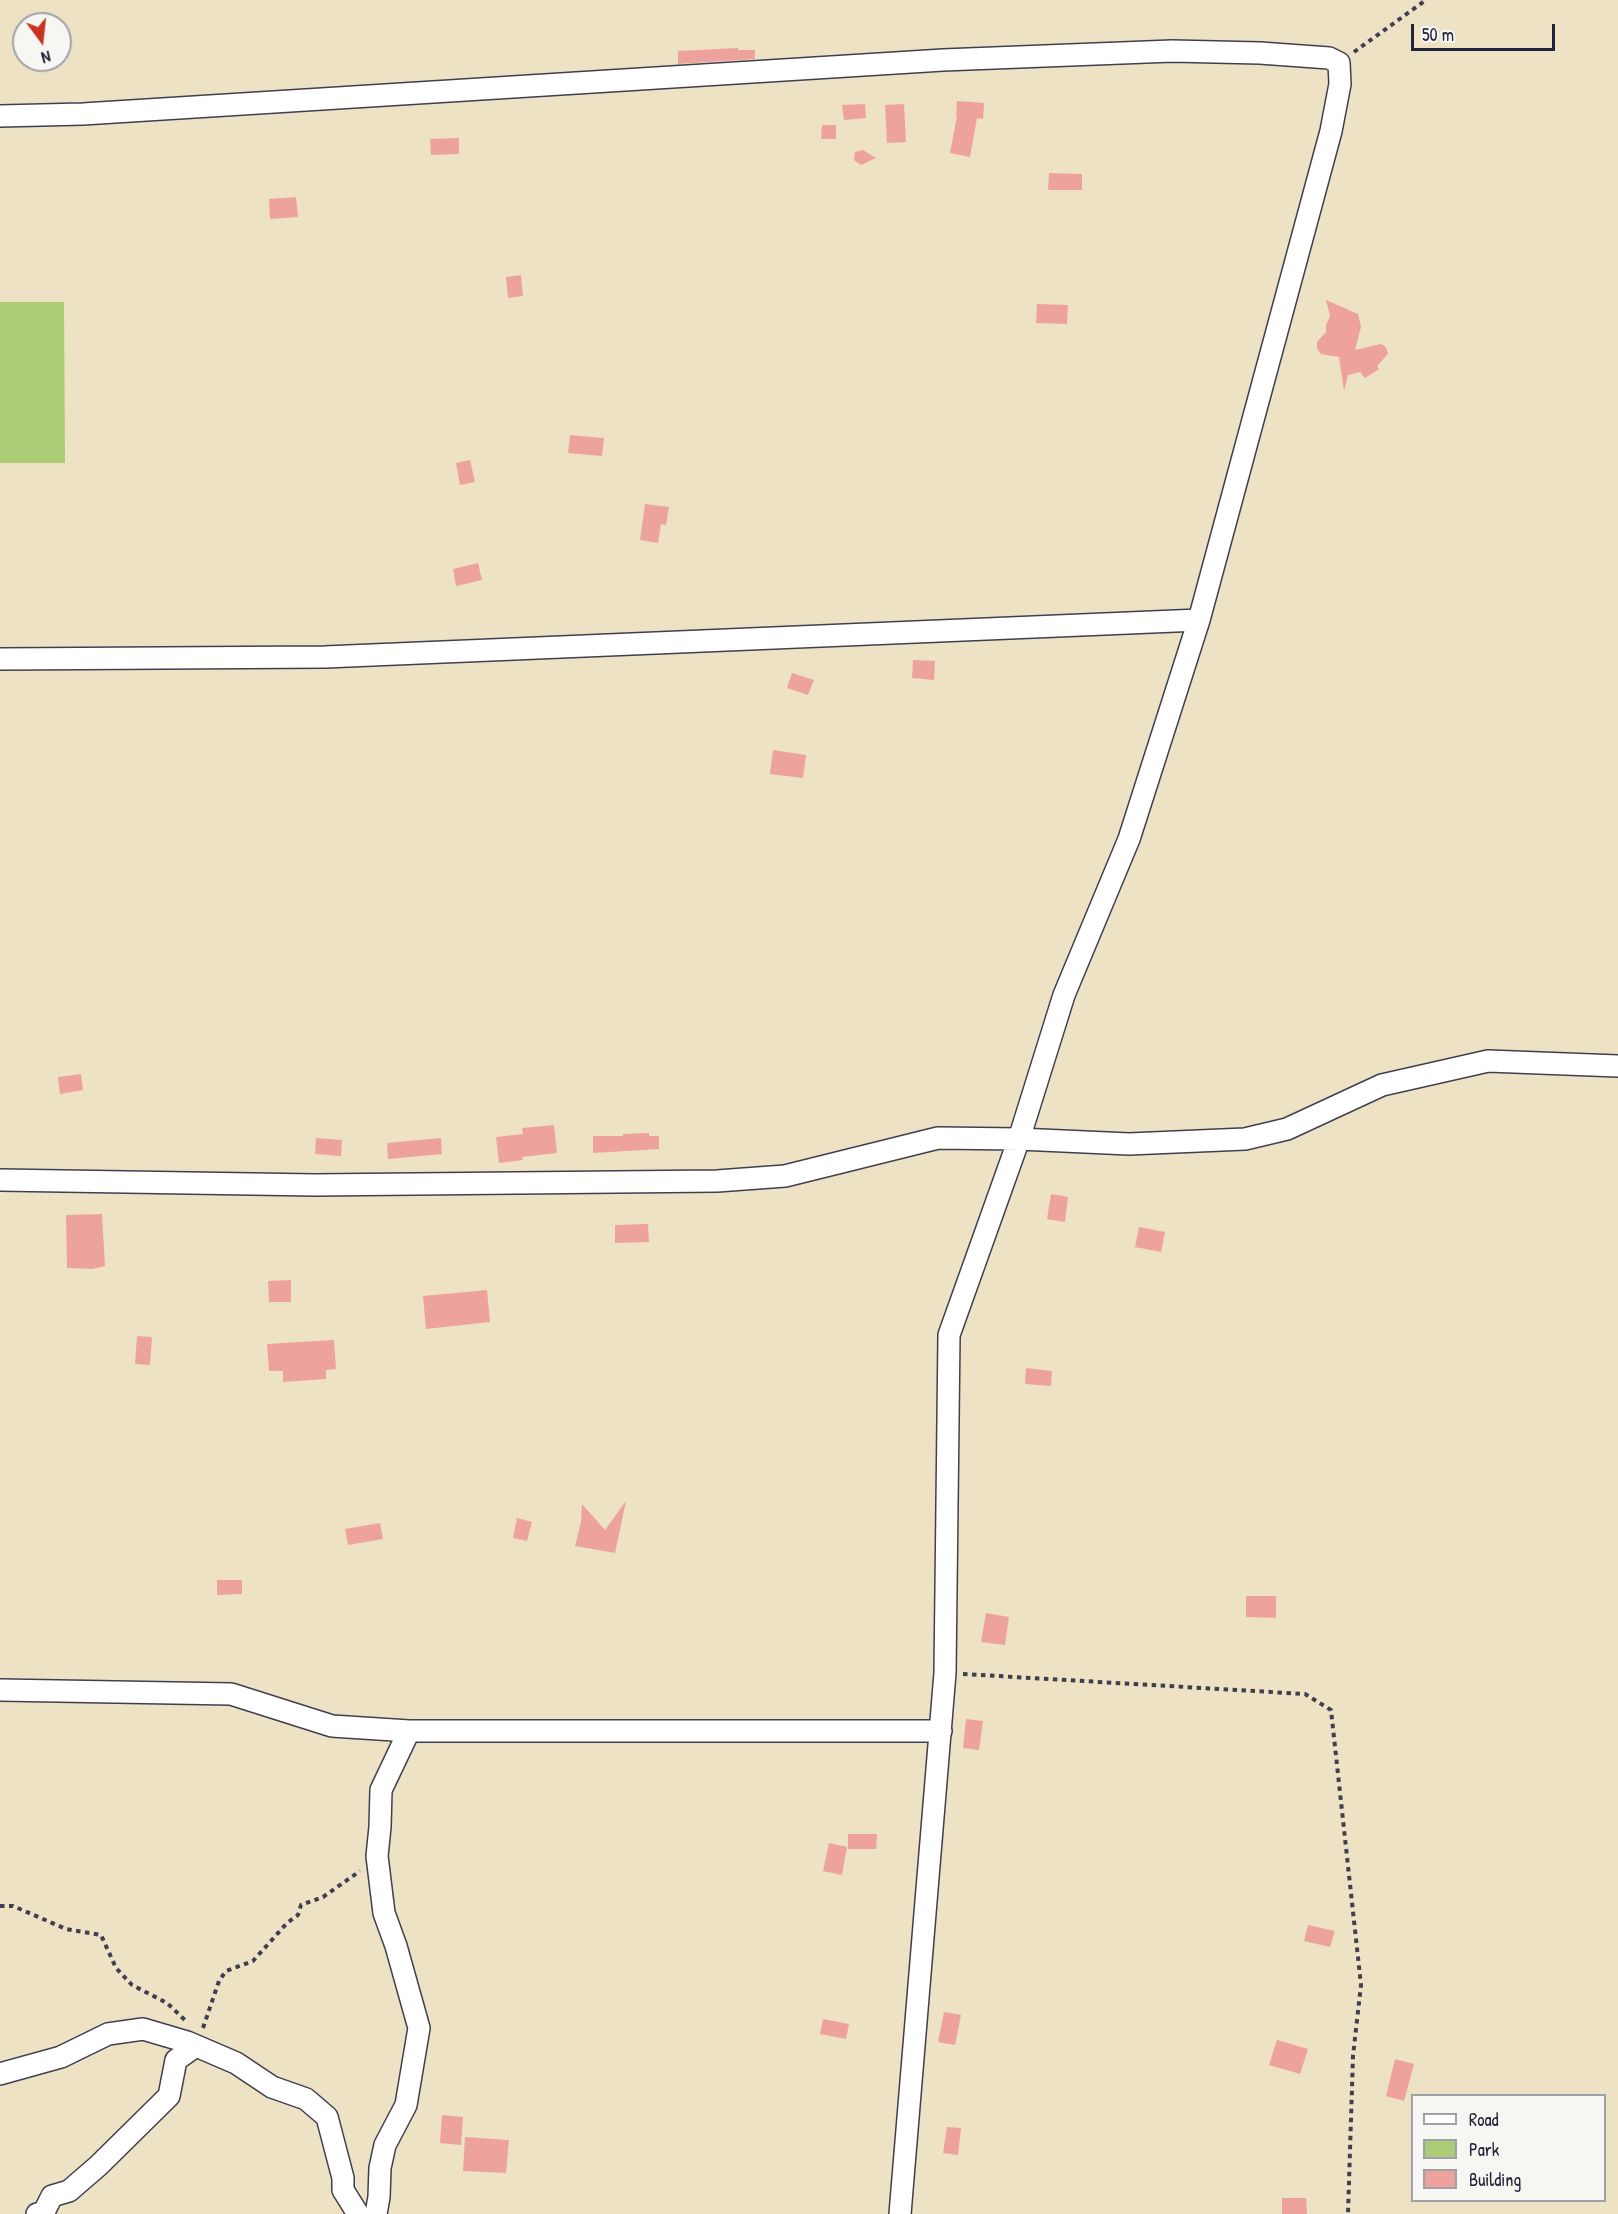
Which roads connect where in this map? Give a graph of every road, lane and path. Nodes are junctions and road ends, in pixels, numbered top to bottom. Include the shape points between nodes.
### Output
1 (1426, 0) edge
2 (1339, 63) junction
3 (0, 116) edge
4 (1199, 620) junction
5 (0, 658) edge
6 (1618, 1066) edge
7 (1019, 1139) junction
8 (0, 1180) edge
9 (945, 1673) junction
10 (0, 1690) edge
11 (409, 1731) junction
12 (940, 1731) junction
13 (377, 1856) junction
14 (0, 1906) edge
15 (206, 2020) junction
16 (197, 2022) dead end
17 (188, 2024) dead end
18 (196, 2046) junction
19 (0, 2074) edge
20 (37, 2214) edge
21 (358, 2214) edge
22 (376, 2214) edge
23 (900, 2214) edge
24 (1348, 2214) edge

1 - 2 path
2 - 3 street via 1329,58 1260,52 1172,51 943,60
2 - 4 street via 1340,84 1331,131
4 - 5 street via 325,657
4 - 7 street via 1129,839 1064,995
6 - 7 street via 1488,1061 1382,1085 1287,1129 1245,1139 1129,1144
7 - 8 street via 938,1138 785,1176 717,1180 315,1185
7 - 9 street via 949,1335
9 - 12 street
9 - 24 path via 1305,1694 1331,1710 1361,1985 1353,2056
10 - 11 street via 231,1694 332,1726
11 - 12 street
11 - 13 street via 381,1790
12 - 23 street
13 - 15 path via 323,1897 301,1905 298,1915 253,1961 226,1971
13 - 22 street via 384,1913 419,2028 406,2105 385,2145
14 - 17 path via 13,1906 66,1929 101,1935 116,1968 132,1985 167,2003
15 - 16 path
15 - 18 path
18 - 19 street via 143,2029 108,2034 61,2057
18 - 20 street via 176,2060 169,2096 98,2166 69,2191 51,2196 44,2212
18 - 21 street via 236,2063 272,2087 306,2099 327,2117 344,2190

